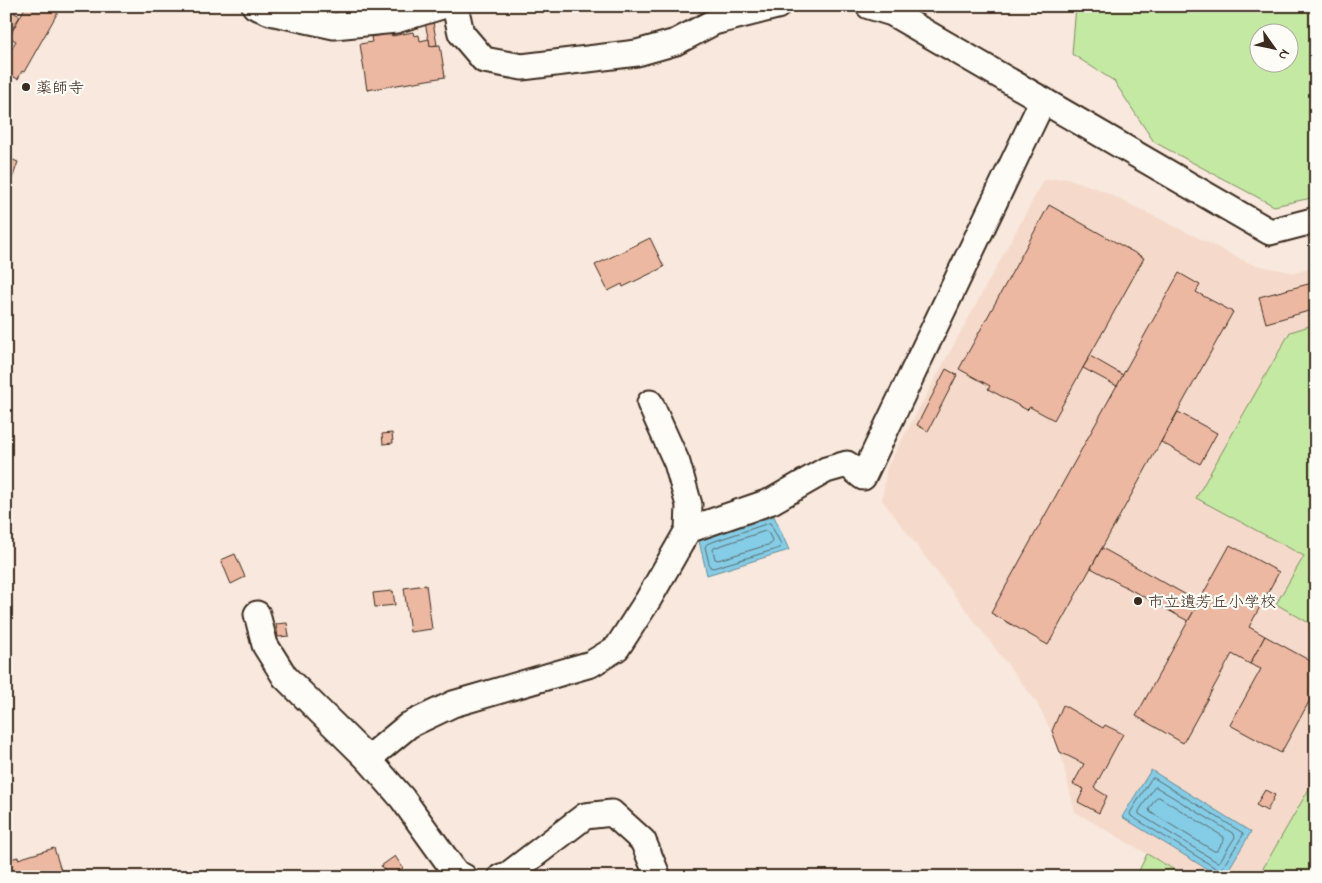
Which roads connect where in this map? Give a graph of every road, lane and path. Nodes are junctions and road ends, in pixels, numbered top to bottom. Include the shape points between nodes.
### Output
1 (255, 6) edge
2 (442, 6) edge
3 (455, 6) edge
4 (868, 6) edge
5 (767, 8) edge
6 (1043, 100) junction
7 (1316, 220) edge
8 (650, 403) dead end
9 (688, 530) junction
10 (258, 614) dead end
11 (368, 759) junction
12 (464, 877) edge
13 (501, 877) edge
14 (658, 877) edge

1 - 2 street via 334,26 396,20
3 - 5 street via 461,33 484,60 522,67 637,53 676,42 714,22
4 - 6 street via 892,13
6 - 7 street via 1270,232
6 - 9 street via 862,477 847,464 826,470 772,501
8 - 9 street via 678,463 689,505
9 - 11 street via 617,648 592,664 453,704 409,725
10 - 11 street via 265,645 285,677
11 - 12 street via 402,798 456,873
13 - 14 street via 585,816 612,812 642,841

